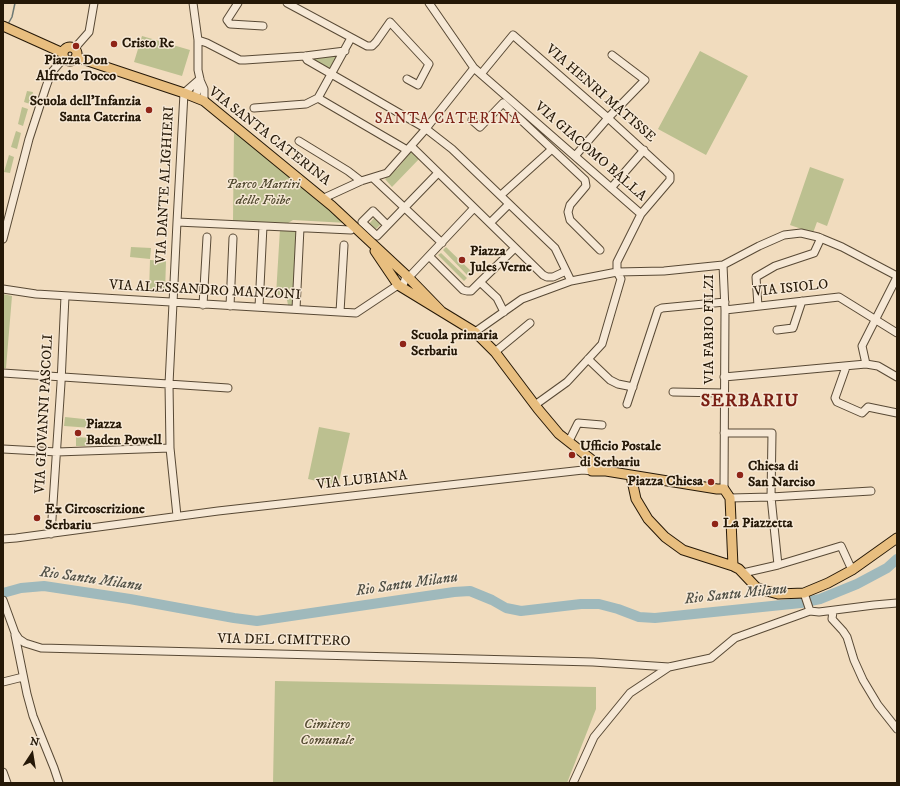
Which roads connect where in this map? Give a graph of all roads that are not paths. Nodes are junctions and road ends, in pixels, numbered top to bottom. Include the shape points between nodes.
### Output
1 (94, 3) edge
2 (193, 3) edge
3 (238, 3) edge
4 (287, 3) edge
5 (430, 3) edge
6 (3, 26) edge
7 (263, 26) dead end
8 (351, 38) junction
9 (198, 40) junction
10 (344, 51) junction
11 (75, 53) junction
12 (63, 55) junction
13 (612, 55) dead end
14 (304, 56) junction
15 (474, 68) junction
16 (332, 74) junction
17 (481, 74) junction
18 (200, 80) junction
19 (407, 80) dead end
20 (184, 93) junction
21 (195, 97) junction
22 (318, 98) junction
23 (204, 101) junction
24 (254, 108) dead end
25 (608, 118) junction
26 (472, 120) dead end
27 (425, 128) junction
28 (300, 141) dead end
29 (409, 148) junction
30 (552, 149) junction
31 (644, 150) junction
32 (575, 156) junction
33 (438, 173) junction
34 (373, 178) junction
35 (361, 181) junction
36 (611, 188) junction
37 (501, 195) junction
38 (324, 198) junction
39 (509, 204) junction
40 (405, 207) junction
41 (474, 208) junction
42 (641, 214) junction
43 (177, 222) junction
44 (490, 223) junction
45 (387, 225) dead end
46 (263, 226) junction
47 (354, 227) junction
48 (300, 228) junction
49 (365, 236) junction
50 (207, 237) dead end
51 (233, 238) dead end
52 (821, 238) junction
53 (3, 239) edge
54 (442, 243) junction
55 (344, 245) dead end
56 (515, 248) junction
57 (600, 250) dead end
58 (429, 256) junction
59 (723, 265) junction
60 (566, 271) junction
61 (617, 272) junction
62 (409, 275) junction
63 (897, 277) edge
64 (571, 281) junction
65 (480, 282) junction
66 (398, 285) junction
67 (3, 289) edge
68 (65, 296) junction
69 (802, 301) junction
70 (174, 302) junction
71 (725, 302) junction
72 (203, 304) junction
73 (230, 306) junction
74 (758, 306) junction
75 (259, 307) junction
76 (296, 310) junction
77 (725, 310) junction
78 (440, 311) junction
79 (340, 312) junction
80 (504, 312) junction
81 (876, 319) junction
82 (530, 324) dead end
83 (777, 330) dead end
84 (475, 332) junction
85 (897, 333) edge
86 (495, 352) junction
87 (588, 359) junction
88 (866, 364) junction
89 (846, 367) junction
90 (3, 372) edge
91 (62, 377) junction
92 (724, 377) junction
93 (897, 377) edge
94 (169, 384) junction
95 (632, 387) junction
96 (228, 388) dead end
97 (673, 392) dead end
98 (724, 393) junction
99 (627, 404) dead end
100 (535, 405) junction
101 (897, 414) edge
102 (602, 425) dead end
103 (724, 433) junction
104 (569, 441) junction
105 (170, 448) junction
106 (3, 449) edge
107 (57, 452) junction
108 (592, 460) junction
109 (592, 471) junction
110 (606, 472) junction
111 (631, 476) junction
112 (724, 489) junction
113 (871, 491) dead end
114 (771, 497) junction
115 (730, 498) junction
116 (177, 516) junction
117 (51, 534) junction
118 (897, 538) edge
119 (3, 539) edge
120 (778, 565) junction
121 (732, 566) junction
122 (852, 570) junction
123 (744, 573) junction
124 (805, 595) junction
125 (3, 600) edge
126 (897, 603) edge
127 (809, 609) junction
128 (833, 611) junction
129 (15, 633) junction
130 (669, 667) junction
131 (23, 677) junction
132 (3, 682) edge
133 (897, 729) edge
134 (3, 772) edge
135 (7, 783) edge
136 (58, 783) edge
137 (573, 783) edge

1 - 11 street via 89,32
2 - 9 street
3 - 7 street via 227,20 230,24
4 - 8 street
5 - 15 street, VIA GIACOMO BALLA
6 - 12 main road
8 - 10 street
8 - 19 street via 372,46 390,22 429,64 418,85
9 - 14 street via 240,60
9 - 18 street
10 - 14 street
10 - 16 street
11 - 12 main road via 67,48
11 - 20 main road, VIA SANTA CATERINA
12 - 53 street via 51,73 46,87
13 - 25 street via 645,80
14 - 16 street
15 - 17 street, VIA GIACOMO BALLA
15 - 27 street
16 - 22 street
16 - 27 street
17 - 25 street, VIA HENRI MATISSE via 513,35
17 - 32 street, VIA GIACOMO BALLA
18 - 20 street
18 - 21 street
18 - 23 street via 204,89
20 - 21 main road, VIA SANTA CATERINA
20 - 43 street, VIA DANTE ALIGHIERI
21 - 23 main road, VIA SANTA CATERINA
22 - 24 street via 306,104
22 - 29 street
23 - 38 main road, VIA SANTA CATERINA
25 - 31 street, VIA HENRI MATISSE
25 - 32 street
26 - 30 street via 480,127 503,103
27 - 29 street
27 - 37 street
28 - 35 street
29 - 33 street
29 - 34 street via 387,173
30 - 37 street
30 - 57 street via 585,180 586,186 570,205 568,212 570,220
31 - 36 street
31 - 42 street, VIA HENRI MATISSE via 666,170 670,180
32 - 36 street, VIA GIACOMO BALLA
33 - 40 street
33 - 41 street
34 - 35 street
34 - 40 street
35 - 38 street
36 - 42 street, VIA GIACOMO BALLA
37 - 39 street
38 - 47 main road, VIA SANTA CATERINA
39 - 44 street
39 - 60 street via 555,248
40 - 45 street
40 - 54 street
41 - 44 street
41 - 54 street
42 - 61 street, VIA GIACOMO BALLA via 617,262
43 - 46 street
43 - 70 street, VIA DANTE ALIGHIERI
44 - 56 street
46 - 48 street
46 - 75 street
47 - 48 street via 350,230
47 - 49 main road, VIA SANTA CATERINA
48 - 76 street
49 - 62 main road, VIA SANTA CATERINA
49 - 66 main road, VIA SANTA CATERINA
50 - 72 street
51 - 73 street
52 - 59 street via 801,232 784,235
52 - 63 street
52 - 74 street via 814,253 775,266 756,277
54 - 58 street
55 - 79 street
56 - 60 street via 547,277
56 - 65 street
58 - 62 street
58 - 65 street via 463,290 471,291
59 - 61 street via 664,271
59 - 71 street, VIA FABIO FILZI
60 - 64 street
61 - 64 street
61 - 87 street, VIA GIACOMO BALLA via 621,279 602,344
62 - 66 street via 404,283
62 - 78 main road, VIA SANTA CATERINA
63 - 81 street
64 - 80 street via 522,299
65 - 80 street via 497,298
66 - 78 main road, VIA SANTA CATERINA
66 - 79 street, VIA ALESSANDRO MANZONI via 356,313
67 - 68 street, VIA ALESSANDRO MANZONI
68 - 70 street, VIA ALESSANDRO MANZONI
68 - 91 street, VIA GIOVANNI PASCOLI
69 - 74 street, VIA ISIOLO
69 - 81 street, VIA ISIOLO via 839,298
69 - 83 street via 793,328
70 - 72 street, VIA ALESSANDRO MANZONI
70 - 94 street, VIA DANTE ALIGHIERI
71 - 77 street, VIA FABIO FILZI
71 - 95 street via 658,310
72 - 73 street, VIA ALESSANDRO MANZONI
73 - 75 street, VIA ALESSANDRO MANZONI
74 - 77 street, VIA ISIOLO
75 - 76 street, VIA ALESSANDRO MANZONI
76 - 79 street, VIA ALESSANDRO MANZONI
77 - 92 street, VIA FABIO FILZI
78 - 84 main road, VIA SANTA CATERINA
80 - 84 street
81 - 85 street, VIA ISIOLO
81 - 88 street via 862,346
82 - 86 street
84 - 86 main road, VIA SANTA CATERINA
86 - 100 main road, VIA SANTA CATERINA
87 - 95 street via 610,380
87 - 100 street, VIA GIACOMO BALLA via 567,382
88 - 89 street
88 - 93 street via 878,366
89 - 92 street
89 - 101 street via 835,398 837,402 862,413 868,407
90 - 91 street
91 - 94 street
91 - 107 street, VIA GIOVANNI PASCOLI
92 - 98 street, VIA FABIO FILZI
94 - 96 street
94 - 105 street, VIA DANTE ALIGHIERI
95 - 99 street
97 - 98 street
98 - 103 street, VIA FABIO FILZI
100 - 104 main road, VIA SANTA CATERINA
102 - 104 street via 578,423
103 - 112 street, VIA FABIO FILZI
103 - 114 street via 772,434
104 - 108 main road, VIA SANTA CATERINA
105 - 107 street
105 - 116 street, VIA DANTE ALIGHIERI
106 - 107 street
107 - 117 street, VIA GIOVANNI PASCOLI
108 - 109 main road
108 - 110 main road, VIA SANTA CATERINA
109 - 110 main road, VIA LUBIANA
109 - 116 street, VIA LUBIANA
110 - 111 main road, VIA LUBIANA
111 - 112 main road, VIA LUBIANA
111 - 121 main road via 636,499 648,519 665,537 683,550
112 - 115 main road
113 - 114 street
114 - 115 street
114 - 120 street
115 - 121 main road
116 - 117 street, VIA LUBIANA
117 - 119 street, VIA LUBIANA
118 - 122 main road
120 - 122 street via 841,546
120 - 123 street
121 - 123 main road
122 - 124 main road
123 - 124 main road via 756,587 763,590 778,594
124 - 127 street
125 - 129 street
126 - 128 street
127 - 128 street via 819,612
127 - 130 street via 735,638 711,658
128 - 133 street via 832,619 847,637 863,680
129 - 130 street, VIA DEL CIMITERO via 25,643 41,648 593,662
129 - 131 street
130 - 137 street via 630,693 594,737
131 - 132 street
131 - 136 street via 33,716
134 - 135 street

